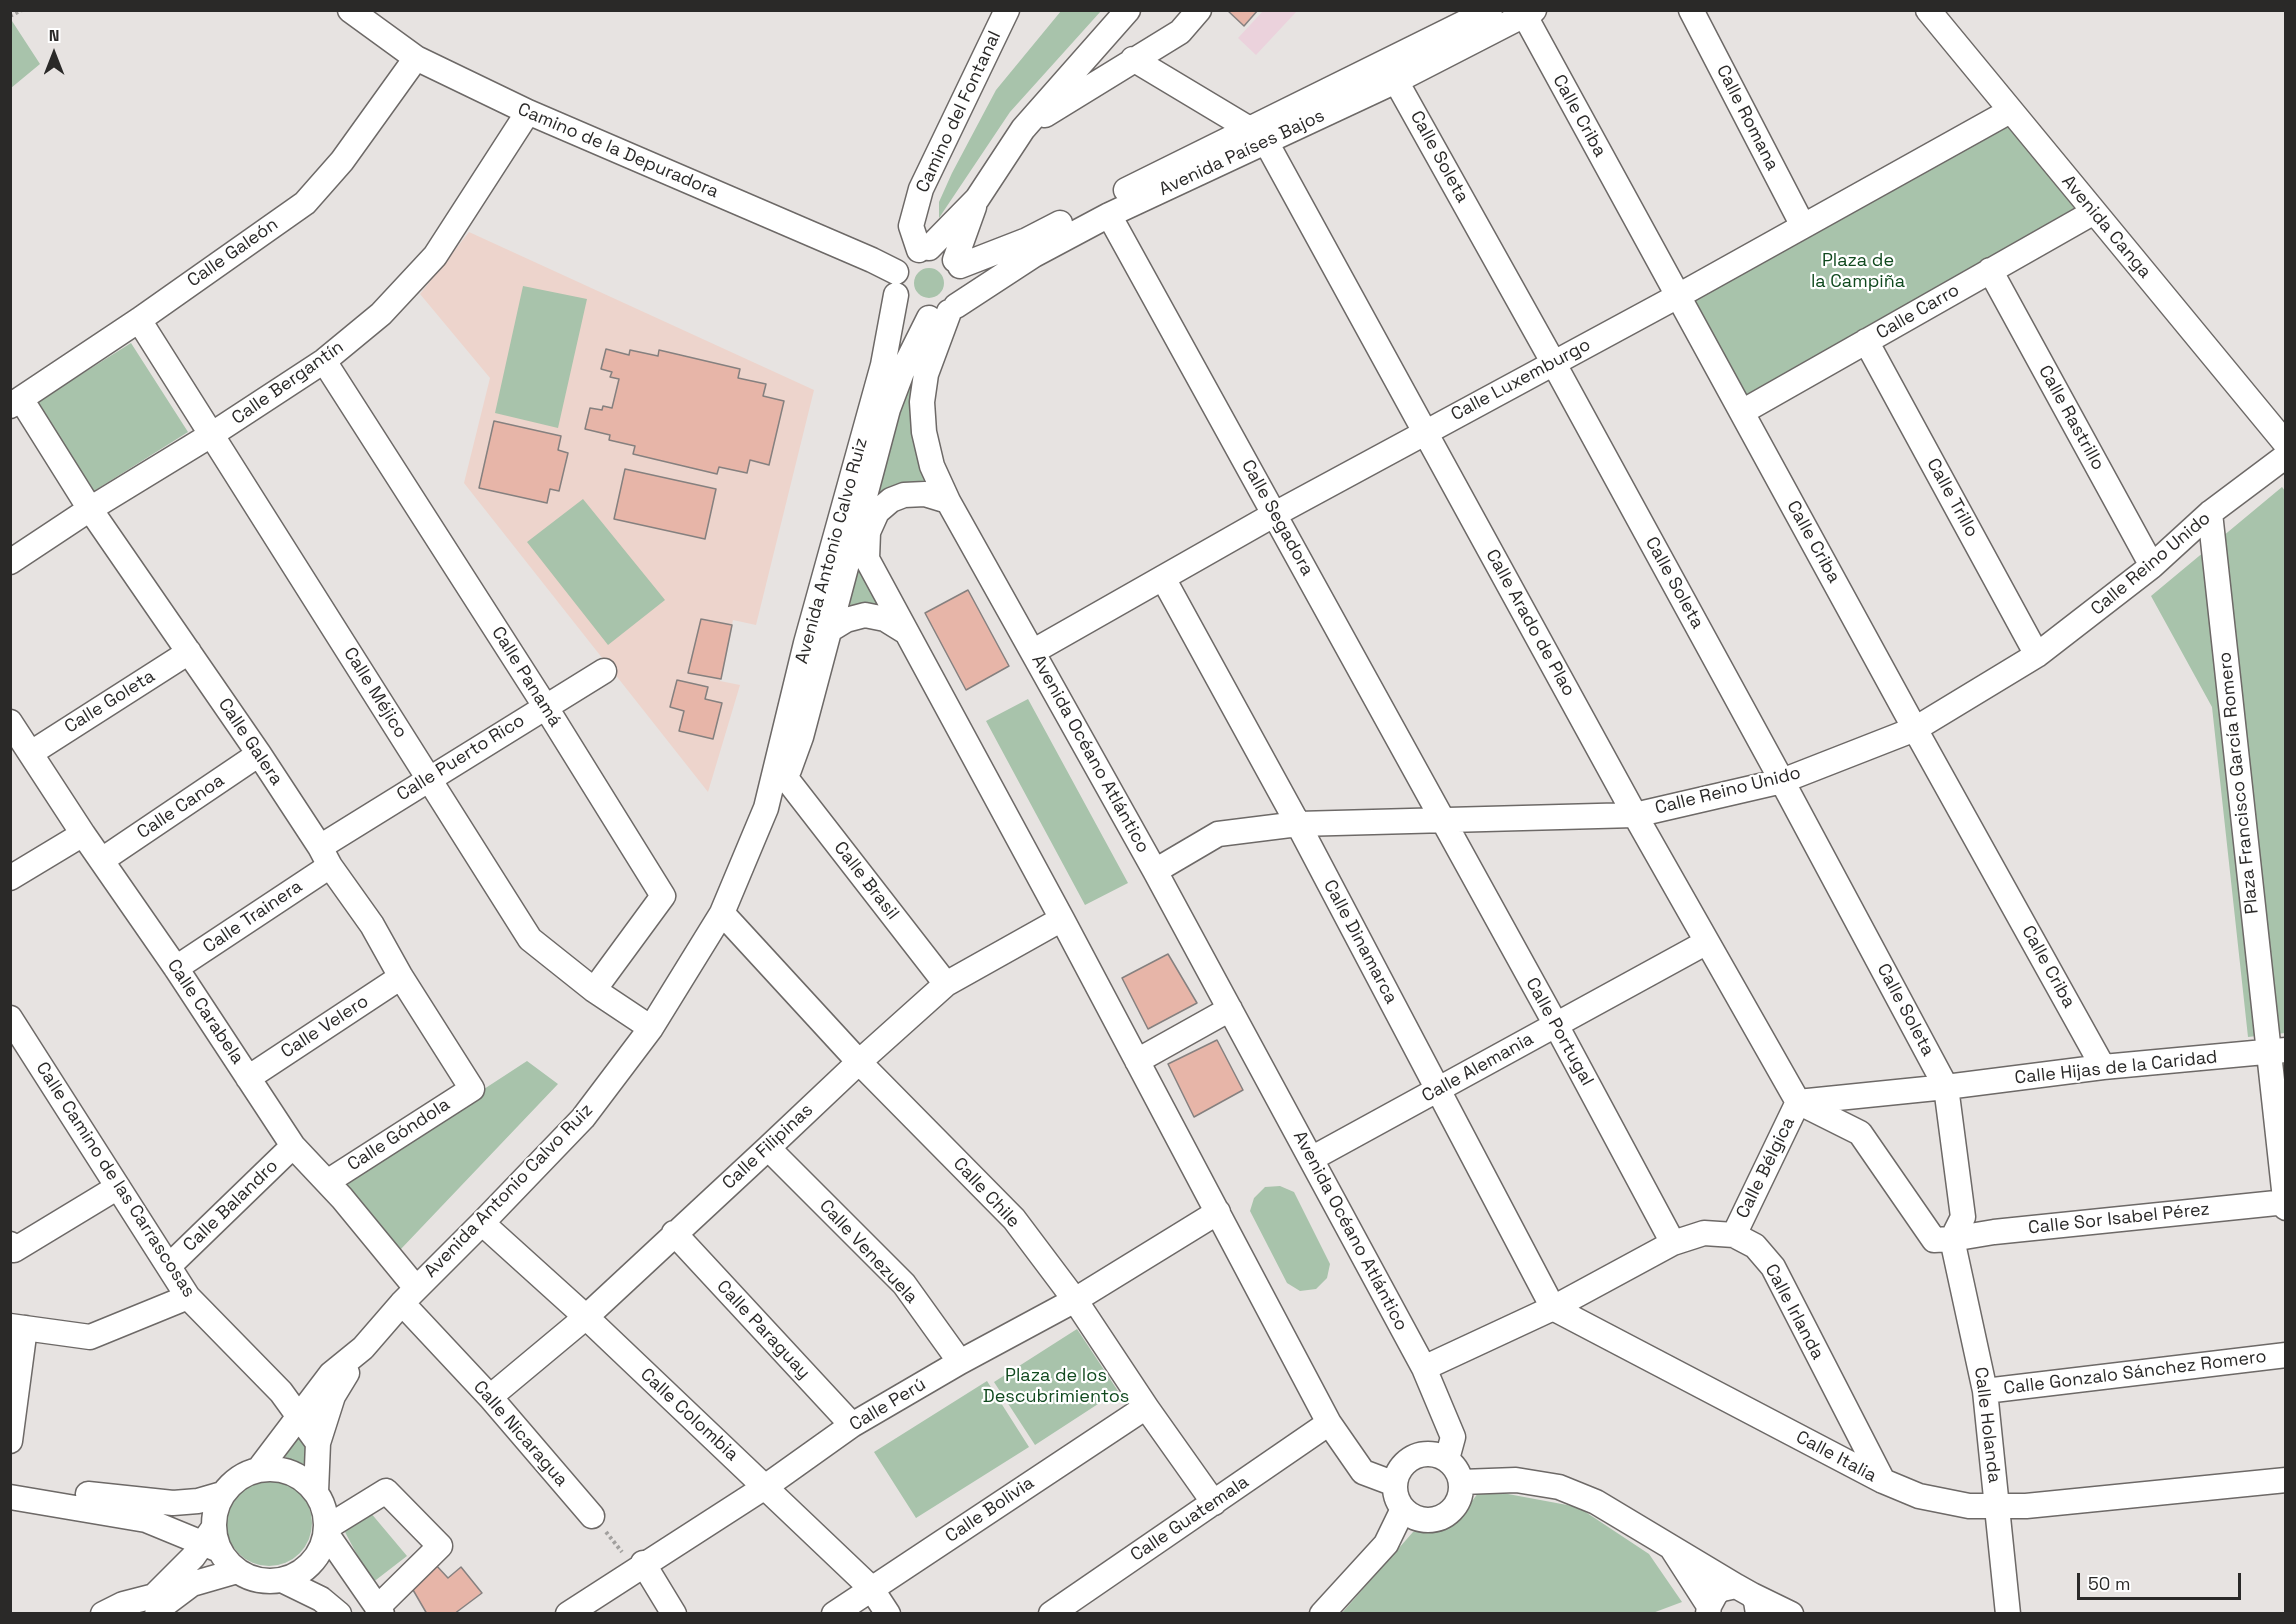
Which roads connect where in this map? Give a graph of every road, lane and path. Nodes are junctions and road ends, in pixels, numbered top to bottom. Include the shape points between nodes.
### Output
1 (22, 10) edge
2 (350, 10) edge
3 (1007, 10) edge
4 (1128, 10) edge
5 (1199, 10) edge
6 (1490, 10) edge
7 (1691, 10) edge
8 (1928, 10) edge
9 (1529, 13) edge
10 (10, 16) edge
11 (416, 58) junction
12 (1133, 59) junction
13 (1396, 81) junction
14 (2010, 111) junction
15 (528, 112) junction
16 (1023, 129) junction
17 (1257, 135) junction
18 (977, 199) junction
19 (2094, 212) junction
20 (1109, 215) junction
21 (1803, 226) junction
22 (924, 249) junction
23 (957, 263) junction
24 (1990, 270) junction
25 (896, 284) junction
26 (1678, 296) junction
27 (945, 312) junction
28 (139, 320) junction
29 (1866, 341) junction
30 (324, 361) junction
31 (1553, 362) junction
32 (16, 403) edge
33 (1742, 412) junction
34 (1426, 432) junction
35 (211, 435) junction
36 (2286, 444) edge
37 (2286, 456) edge
38 (845, 501) junction
39 (948, 501) junction
40 (90, 509) junction
41 (2210, 513) junction
42 (1275, 514) junction
43 (856, 529) junction
44 (867, 559) junction
45 (10, 562) edge
46 (2152, 566) junction
47 (1163, 578) junction
48 (828, 631) junction
49 (906, 632) junction
50 (1034, 651) junction
51 (189, 652) junction
52 (2037, 655) junction
53 (604, 671) dead end
54 (545, 706) junction
55 (10, 722) edge
56 (1915, 729) junction
57 (30, 753) junction
58 (259, 754) junction
59 (430, 778) junction
60 (786, 778) junction
61 (1782, 781) junction
62 (766, 808) junction
63 (1635, 815) junction
64 (1443, 822) junction
65 (1298, 824) junction
66 (83, 834) junction
67 (325, 856) junction
68 (102, 860) junction
69 (1155, 871) junction
70 (10, 878) edge
71 (722, 913) junction
72 (1062, 919) junction
73 (1707, 942) junction
74 (176, 968) junction
75 (401, 977) junction
76 (946, 984) junction
77 (594, 990) junction
78 (1230, 1009) junction
79 (1556, 1025) junction
80 (13, 1026) edge
81 (651, 1028) junction
82 (2277, 1051) edge
83 (1137, 1061) junction
84 (859, 1062) junction
85 (2103, 1067) junction
86 (248, 1077) junction
87 (1946, 1087) junction
88 (472, 1089) joint
89 (1438, 1090) junction
90 (1798, 1102) junction
91 (293, 1146) junction
92 (768, 1149) junction
93 (1311, 1159) junction
94 (327, 1182) junction
95 (118, 1187) junction
96 (2285, 1202) edge
97 (2286, 1208) edge
98 (1218, 1212) junction
99 (482, 1223) junction
100 (674, 1233) junction
101 (1734, 1235) junction
102 (1952, 1239) junction
103 (1673, 1243) junction
104 (12, 1247) edge
105 (169, 1266) junction
106 (409, 1296) junction
107 (188, 1297) junction
108 (1075, 1300) junction
109 (1553, 1308) junction
110 (586, 1317) junction
111 (18, 1327) edge
112 (363, 1348) junction
113 (2286, 1354) edge
114 (960, 1362) junction
115 (1424, 1368) junction
116 (1985, 1391) junction
117 (489, 1397) junction
118 (1146, 1407) junction
119 (299, 1416) junction
120 (1329, 1423) junction
121 (852, 1425) junction
122 (10, 1440) edge
123 (318, 1443) junction
124 (1447, 1459) junction
125 (259, 1469) junction
126 (2286, 1480) edge
127 (1883, 1481) junction
128 (1462, 1482) junction
129 (10, 1483) edge
130 (1395, 1484) junction
131 (765, 1486) junction
132 (316, 1492) junction
133 (222, 1494) junction
134 (10, 1497) edge
135 (1214, 1503) junction
136 (64, 1506) junction
137 (1996, 1507) junction
138 (1402, 1509) junction
139 (10, 1512) edge
140 (592, 1516) joint
141 (326, 1531) junction
142 (212, 1540) junction
143 (1671, 1548) junction
144 (639, 1566) junction
145 (237, 1571) junction
146 (282, 1580) junction
147 (871, 1588) junction
148 (1749, 1598) edge
149 (1709, 1610) edge
150 (380, 1611) edge
151 (103, 1614) edge
152 (157, 1614) edge
153 (339, 1614) edge
154 (567, 1614) edge
155 (674, 1614) edge
156 (834, 1614) edge
157 (888, 1614) edge
158 (1051, 1614) edge
159 (1322, 1614) edge
160 (1791, 1614) edge
161 (2008, 1614) edge

1 - 10 path
2 - 11 street, Camino de la Depuradora
3 - 22 street, Camino del Fontanal via 921,189 911,226
4 - 16 street
5 - 12 street via 1180,32
6 - 17 street, Avenida Países Bajos
7 - 21 street, Calle Romana
8 - 14 street, Avenida Canga
9 - 13 street, Avenida Países Bajos
9 - 26 street, Calle Criba
11 - 15 street, Camino de la Depuradora
11 - 28 street, Calle Galeón via 342,161 304,203
12 - 16 street
12 - 17 street
13 - 17 street, Avenida Países Bajos
13 - 31 street, Calle Soleta
14 - 19 street, Avenida Canga
14 - 21 street, Calle Luxemburgo
15 - 25 street, Camino de la Depuradora via 872,260
15 - 30 street, Calle Bergantín via 435,256 381,314
16 - 18 street
17 - 20 street, Avenida Países Bajos
17 - 23 street, Avenida Países Bajos via 1027,240
17 - 34 street, Calle Arado de Plao
18 - 22 street
18 - 23 street
19 - 24 street, Calle Carro
19 - 36 street, Avenida Canga
20 - 27 street, Avenida Países Bajos via 1034,255
20 - 42 street, Calle Segadora
21 - 26 street, Calle Luxemburgo
22 - 23 street via 943,251
22 - 25 street via 909,254
23 - 27 street via 964,275 964,286
24 - 29 street, Calle Carro
24 - 46 street, Calle Rastrillo
25 - 27 street via 901,304 909,312
25 - 38 street, Avenida Antonio Calvo Ruiz via 883,365
26 - 31 street, Calle Luxemburgo
26 - 33 street, Calle Criba
27 - 39 street, Avenida Océano Atlántico via 926,374 922,402 932,466
27 - 43 street, Avenida Antonio Calvo Ruiz via 902,372 888,409
28 - 32 street, Calle Galeón
28 - 35 street, Calle Méjico
29 - 33 street, Calle Carro
29 - 52 street, Calle Trillo
30 - 35 street, Calle Bergantín
30 - 54 street, Calle Panamá
31 - 34 street, Calle Luxemburgo
31 - 61 street, Calle Soleta
32 - 40 street, Calle Galera
33 - 56 street, Calle Criba
34 - 42 street, Calle Luxemburgo
34 - 63 street, Calle Arado de Plao
35 - 40 street, Calle Bergantín
35 - 59 street, Calle Méjico
37 - 41 street, Calle Reino Unido
38 - 43 street
38 - 62 street, Avenida Antonio Calvo Ruiz
39 - 44 street via 925,494 891,500 877,512 868,532
39 - 50 street, Avenida Océano Atlántico
40 - 45 street, Calle Bergantín
40 - 51 street, Calle Galera
41 - 46 street, Calle Reino Unido
41 - 82 street, Plaza Francisco García Romero
42 - 47 street, Calle Luxemburgo
42 - 64 street, Calle Segadora
43 - 44 street
43 - 48 street, Avenida Antonio Calvo Ruiz
44 - 49 street
46 - 52 street, Calle Reino Unido
47 - 50 street, Calle Luxemburgo
47 - 65 street, Calle Dinamarca
48 - 49 street via 865,615 885,619
48 - 60 street, Avenida Antonio Calvo Ruiz via 801,737
49 - 72 street
50 - 69 street, Avenida Océano Atlántico
51 - 57 street, Calle Goleta
51 - 58 street, Calle Galera
52 - 56 street, Calle Reino Unido
53 - 54 street, Calle Puerto Rico
54 - 59 street, Calle Puerto Rico
54 - 77 street, Calle Panamá via 663,896
55 - 57 street, Calle Carabela
56 - 61 street, Calle Reino Unido
56 - 85 street, Calle Criba
57 - 66 street, Calle Carabela
58 - 67 street, Calle Galera
58 - 68 street, Calle Canoa
59 - 67 street, Calle Puerto Rico
59 - 77 street, Calle Méjico via 530,939
60 - 62 street, Avenida Antonio Calvo Ruiz
60 - 76 street, Calle Brasil
61 - 63 street, Calle Reino Unido
61 - 87 street, Calle Soleta
62 - 71 street, Avenida Antonio Calvo Ruiz
63 - 64 street, Calle Reino Unido
63 - 73 street, Calle Arado de Plao
64 - 65 street, Calle Reino Unido
64 - 79 street, Calle Portugal
65 - 69 street, Calle Reino Unido via 1218,834
65 - 89 street, Calle Dinamarca
66 - 68 street, Calle Carabela
66 - 70 street
67 - 74 street, Calle Trainera
67 - 75 street, Calle Galera via 372,925
68 - 74 street, Calle Carabela
69 - 78 street, Avenida Océano Atlántico
71 - 81 street, Avenida Antonio Calvo Ruiz
71 - 84 street, Calle Chile
72 - 76 street, Calle Filipinas
72 - 83 street
73 - 79 street, Calle Alemania
73 - 90 street, Calle Arado de Plao
74 - 86 street, Calle Carabela
75 - 86 street, Calle Velero
75 - 88 street, Calle Galera
76 - 84 street, Calle Filipinas
77 - 81 street, Calle Méjico
78 - 83 street
78 - 93 street, Avenida Océano Atlántico
79 - 89 street, Calle Alemania
79 - 103 street, Calle Portugal
80 - 95 street, Calle Camino de las Carrascosas
81 - 99 street, Avenida Antonio Calvo Ruiz via 583,1118
82 - 85 street, Calle Hijas de la Caridad
82 - 96 street, Plaza Francisco García Romero
83 - 98 street
84 - 92 street, Calle Filipinas
84 - 108 street, Calle Chile via 1014,1220
85 - 87 street, Calle Hijas de la Caridad
86 - 91 street, Calle Carabela
87 - 90 street, Calle Hijas de la Caridad
87 - 102 street via 1963,1217
88 - 94 street, Calle Góndola
89 - 93 street, Calle Alemania
89 - 109 street, Calle Dinamarca
90 - 101 street, Calle Bélgica
90 - 102 street via 1860,1133 1934,1240
91 - 94 street, Calle Carabela
91 - 105 street, Calle Balandro
92 - 100 street, Calle Filipinas
92 - 114 street, Calle Venezuela via 904,1284
93 - 115 street, Avenida Océano Atlántico
94 - 106 street, Calle Carabela
95 - 104 street
95 - 105 street, Calle Camino de las Carrascosas
96 - 97 street, Plaza Francisco García Romero
96 - 102 street, Calle Sor Isabel Pérez
98 - 108 street, Calle Perú
98 - 120 street
99 - 106 street, Avenida Antonio Calvo Ruiz
99 - 110 street, Calle Colombia
100 - 110 street, Calle Filipinas
100 - 121 street, Calle Paraguay
101 - 103 street, Calle Irlanda via 1704,1233
101 - 127 street, Calle Irlanda via 1755,1246 1773,1267
102 - 116 street, Calle Holanda
103 - 109 street, Calle Irlanda
105 - 107 street, Calle Camino de las Carrascosas
106 - 112 street, Avenida Antonio Calvo Ruiz
106 - 117 street, Calle Nicaragua
107 - 111 street via 90,1337
107 - 119 street, Calle Camino de las Carrascosas via 281,1392
108 - 114 street, Calle Perú
108 - 118 street, Calle Chile
109 - 115 street
109 - 127 street, Calle Italia
110 - 117 street, Calle Filipinas
110 - 131 street, Calle Colombia
111 - 122 street
112 - 119 street, Avenida Antonio Calvo Ruiz via 332,1374
112 - 123 street, Avenida Antonio Calvo Ruiz via 333,1396
113 - 116 street, Calle Gonzalo Sánchez Romero
114 - 121 street, Calle Perú
115 - 124 street, Avenida Océano Atlántico via 1452,1437
116 - 137 street, Calle Holanda
117 - 140 street, Calle Nicaragua
118 - 135 street, Calle Chile
118 - 147 street, Calle Bolivia
119 - 123 street
119 - 125 street, Avenida Antonio Calvo Ruiz
120 - 130 street via 1363,1472
120 - 135 street, Calle Guatemala
121 - 131 street, Calle Perú
123 - 132 street, Avenida Antonio Calvo Ruiz
124 - 128 street via 1460,1473
124 - 130 street via 1421,1454 1412,1458 1397,1474
125 - 132 street via 291,1472
125 - 133 street via 245,1474
126 - 137 street, Calle Italia
127 - 137 street, Calle Italia via 1919,1496
128 - 138 street via 1460,1501 1445,1517 1423,1520
128 - 143 street via 1516,1480 1559,1487 1596,1502
129 - 133 street via 173,1503
130 - 138 street
131 - 144 street, Calle Perú
131 - 147 street, Calle Colombia
132 - 141 street via 326,1515
133 - 142 street via 215,1510
134 - 136 street
135 - 158 street, Calle Guatemala
136 - 139 street
136 - 142 street via 146,1520
137 - 161 street, Calle Holanda
138 - 159 street via 1386,1544
140 - 144 path
141 - 146 street via 321,1550 311,1563
141 - 150 street
141 - 150 street via 386,1491 440,1546
142 - 145 street
142 - 151 street via 154,1596
143 - 148 street via 1720,1575
143 - 149 street
144 - 154 street, Calle Perú
144 - 155 street
145 - 146 street via 251,1578
145 - 152 street via 192,1584
146 - 153 street via 321,1599
147 - 156 street, Calle Bolivia
147 - 157 street, Calle Colombia
148 - 149 street via 1722,1589 1711,1599
148 - 160 street

